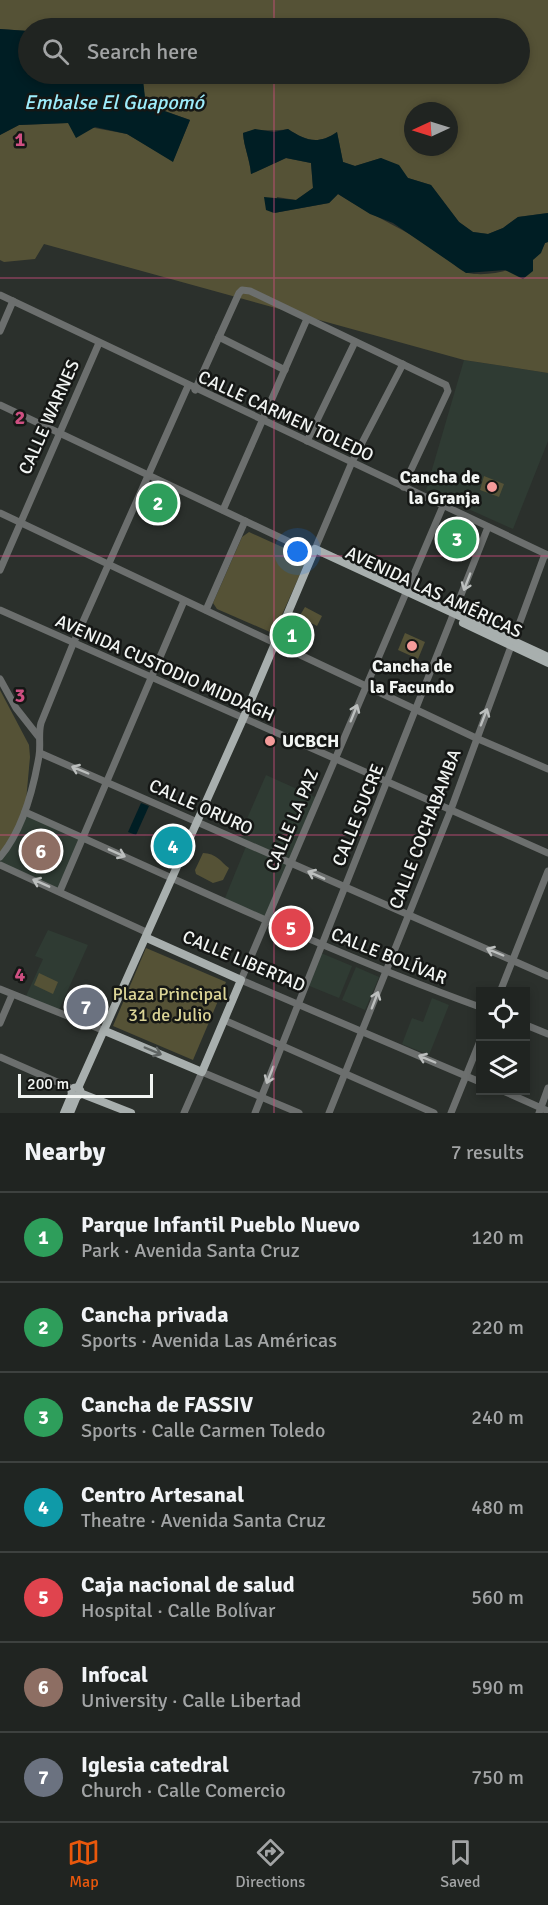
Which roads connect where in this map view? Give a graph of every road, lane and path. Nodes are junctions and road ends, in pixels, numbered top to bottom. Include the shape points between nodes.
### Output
1 (0, 295) edge
2 (13, 301) junction
3 (307, 319) junction
4 (0, 331) edge
5 (219, 337) junction
6 (355, 342) junction
7 (99, 343) junction
8 (403, 364) junction
9 (285, 370) junction
10 (188, 386) junction
11 (195, 390) junction
12 (0, 405) edge
13 (262, 421) junction
14 (59, 433) junction
15 (306, 441) junction
16 (352, 462) junction
17 (147, 476) junction
18 (403, 487) junction
19 (443, 506) junction
20 (223, 510) junction
21 (0, 513) edge
22 (245, 521) junction
23 (19, 522) junction
24 (488, 527) junction
25 (312, 550) junction
26 (547, 555) edge
27 (108, 564) junction
28 (0, 570) edge
29 (406, 593) junction
30 (184, 601) junction
31 (0, 610) edge
32 (206, 610) junction
33 (454, 616) junction
34 (277, 641) junction
35 (73, 644) junction
36 (512, 644) junction
37 (548, 657) edge
38 (548, 663) edge
39 (151, 678) junction
40 (0, 679) edge
41 (366, 684) junction
42 (416, 707) junction
43 (243, 719) junction
44 (38, 736) junction
45 (476, 738) junction
46 (40, 753) junction
47 (335, 759) junction
48 (548, 769) edge
49 (108, 783) junction
50 (388, 783) junction
51 (25, 812) junction
52 (450, 812) junction
53 (198, 822) junction
54 (82, 837) junction
55 (548, 853) edge
56 (0, 857) edge
57 (0, 864) edge
58 (292, 864) junction
59 (548, 871) edge
60 (173, 878) junction
61 (345, 888) junction
62 (60, 891) junction
63 (409, 915) junction
64 (267, 922) junction
65 (147, 938) junction
66 (321, 945) junction
67 (512, 960) junction
68 (385, 973) junction
69 (548, 976) edge
70 (241, 980) junction
71 (502, 987) edge
72 (0, 989) edge
73 (12, 994) junction
74 (299, 1003) junction
75 (476, 1006) edge
76 (224, 1020) junction
77 (0, 1023) edge
78 (530, 1027) edge
79 (105, 1031) junction
80 (363, 1031) junction
81 (548, 1034) edge
82 (282, 1045) junction
83 (476, 1051) edge
84 (0, 1057) edge
85 (202, 1072) junction
86 (346, 1074) junction
87 (466, 1075) junction
88 (476, 1080) edge
89 (548, 1088) edge
90 (76, 1092) junction
91 (511, 1095) edge
92 (261, 1098) junction
93 (542, 1111) edge
94 (64, 1113) edge
95 (70, 1113) edge
96 (131, 1113) edge
97 (184, 1113) edge
98 (255, 1113) edge
99 (298, 1113) edge
100 (330, 1113) edge
101 (434, 1113) edge
102 (451, 1113) edge

1 - 2 street, CALLE CARMEN TOLEDO
2 - 4 street
2 - 7 street, CALLE CARMEN TOLEDO
3 - 5 street via 243,290
3 - 6 street
3 - 9 street
5 - 9 street
5 - 11 street
6 - 8 street
6 - 15 street
7 - 10 street, CALLE CARMEN TOLEDO
7 - 14 street, CALLE WARNES
8 - 16 street
8 - 18 street via 446,385 448,391
9 - 13 street
10 - 11 street, CALLE CARMEN TOLEDO
10 - 17 street
11 - 13 street, CALLE CARMEN TOLEDO
12 - 14 street, AVENIDA LAS AMÉRICAS
13 - 15 street, CALLE CARMEN TOLEDO
13 - 20 street
14 - 17 street, AVENIDA LAS AMÉRICAS
14 - 23 street, CALLE WARNES
15 - 16 street, CALLE CARMEN TOLEDO
16 - 18 street, CALLE CARMEN TOLEDO
16 - 25 street
17 - 20 street, AVENIDA LAS AMÉRICAS
17 - 27 street
18 - 19 street, CALLE CARMEN TOLEDO
19 - 24 street, CALLE CARMEN TOLEDO
19 - 29 street, CALLE LA PAZ
20 - 22 street, AVENIDA LAS AMÉRICAS
21 - 23 street
22 - 25 street, AVENIDA LAS AMÉRICAS
22 - 32 street
23 - 27 street
23 - 28 street, CALLE WARNES
24 - 26 street, CALLE CARMEN TOLEDO
24 -> 33 street, CALLE SUCRE
25 - 29 main road, AVENIDA LAS AMÉRICAS
25 - 34 main road
26 - 36 street, CALLE COCHABAMBA
27 - 30 street
27 - 35 street
29 - 33 main road, AVENIDA LAS AMÉRICAS
29 - 41 street, CALLE LA PAZ
30 - 32 street
30 - 39 street
31 - 35 street, AVENIDA CUSTODIO MIDDAGH
32 - 34 street
33 - 36 main road, AVENIDA LAS AMÉRICAS
33 - 42 street, CALLE SUCRE
34 - 41 street
34 - 43 main road
35 - 39 street, AVENIDA CUSTODIO MIDDAGH
35 - 44 street
36 - 37 main road, AVENIDA LAS AMÉRICAS
36 - 38 main road, AVENIDA LAS AMÉRICAS
45 -> 36 street, CALLE COCHABAMBA
39 - 43 street, AVENIDA CUSTODIO MIDDAGH
39 - 49 street
40 - 44 street
41 - 42 street
47 -> 41 street, CALLE LA PAZ
42 - 45 street
42 - 50 street, CALLE SUCRE
43 - 47 street, AVENIDA CUSTODIO MIDDAGH
43 - 53 main road
44 - 46 street
45 - 48 street
45 - 52 street, CALLE COCHABAMBA
49 -> 46 street, CALLE ORURO
46 - 51 street
47 - 50 street, AVENIDA CUSTODIO MIDDAGH
47 - 58 street, CALLE LA PAZ
49 - 53 street, CALLE ORURO
49 - 54 street
50 - 52 street, AVENIDA CUSTODIO MIDDAGH
50 - 61 street, CALLE SUCRE
51 - 54 street, CALLE BOLÍVAR
51 - 56 street via 10,846
52 - 55 street, AVENIDA CUSTODIO MIDDAGH
52 - 63 street, CALLE COCHABAMBA
53 - 58 street, CALLE ORURO
53 - 60 main road
54 -> 60 street, CALLE BOLÍVAR
54 - 62 street
62 -> 57 street, CALLE LIBERTAD
61 -> 58 street, CALLE ORURO
58 - 64 street, CALLE LA PAZ
59 - 67 street
60 - 64 street, CALLE BOLÍVAR
60 - 65 main road
61 - 63 street, CALLE ORURO
61 - 66 street, CALLE SUCRE
62 - 65 street, CALLE LIBERTAD via 146,932
67 -> 63 street, CALLE ORURO
63 - 68 street, CALLE COCHABAMBA
64 - 66 street, CALLE BOLÍVAR
64 - 70 street, CALLE LA PAZ
65 - 70 main road, CALLE LIBERTAD
65 - 79 main road
66 - 68 street, CALLE BOLÍVAR
66 - 74 street, CALLE SUCRE
67 - 69 street, CALLE ORURO
67 - 71 street
68 - 75 street, CALLE BOLÍVAR
80 -> 68 street, CALLE COCHABAMBA
70 - 74 street, CALLE LIBERTAD
70 - 76 main road, CALLE LA PAZ
72 - 73 street
73 - 77 street
73 - 79 street
74 - 80 street, CALLE LIBERTAD
74 - 82 street, CALLE SUCRE
76 - 82 street
76 - 85 main road, CALLE LA PAZ
78 - 81 street
79 -> 85 main road
79 - 90 main road
80 - 86 street, CALLE COCHABAMBA
87 -> 80 street, CALLE LIBERTAD
82 - 86 street
82 -> 92 street, CALLE SUCRE
83 - 87 street
84 - 90 street
85 - 92 street
85 - 97 street, CALLE LA PAZ
86 - 100 street, CALLE COCHABAMBA
86 - 101 street
87 - 88 street, CALLE LIBERTAD
87 - 102 street
89 - 93 street
90 - 94 main road
90 - 95 main road
90 - 96 main road
91 - 93 street
92 - 98 street, CALLE SUCRE
92 - 99 street

